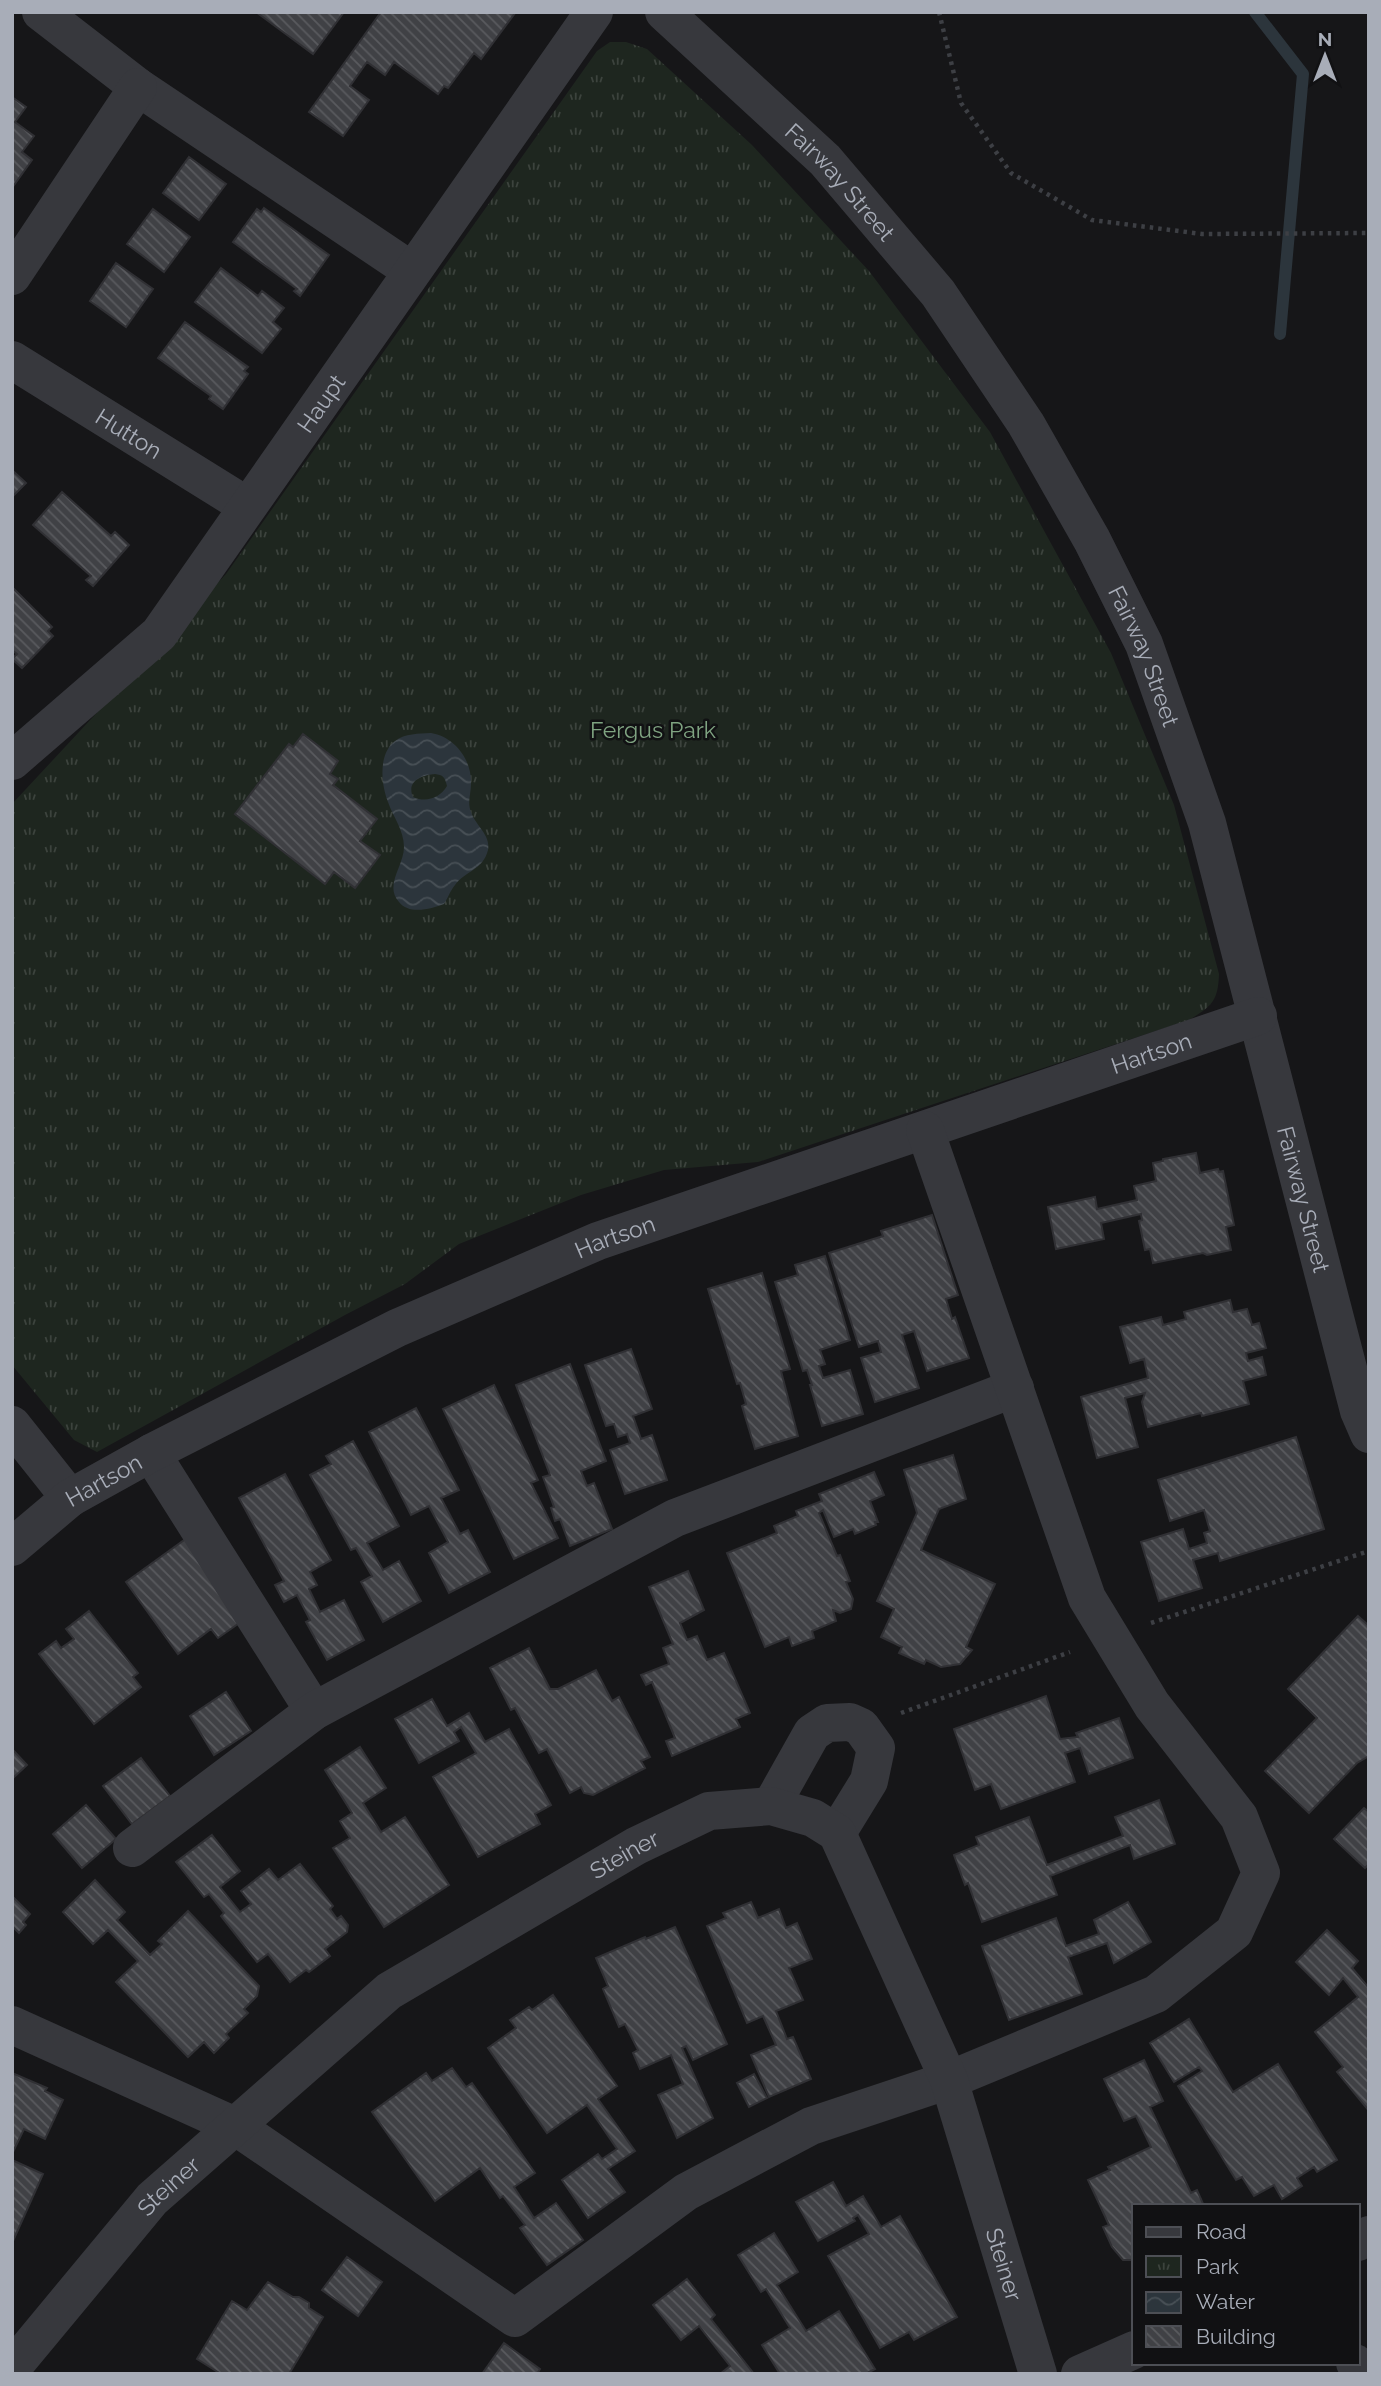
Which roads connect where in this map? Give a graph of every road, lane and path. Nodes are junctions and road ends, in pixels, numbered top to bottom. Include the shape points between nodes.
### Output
1 (41, 12) edge
2 (594, 12) edge
3 (664, 12) edge
4 (939, 12) edge
5 (138, 87) junction
6 (1369, 233) edge
7 (412, 271) junction
8 (12, 276) edge
9 (12, 360) edge
10 (247, 506) junction
11 (12, 761) edge
12 (1258, 1016) junction
13 (925, 1130) junction
14 (1015, 1388) junction
15 (1366, 1417) edge
16 (12, 1425) edge
17 (150, 1453) junction
18 (71, 1499) junction
19 (12, 1547) edge
20 (314, 1711) junction
21 (771, 1806) junction
22 (837, 1833) junction
23 (132, 1848) dead end
24 (12, 2025) edge
25 (949, 2080) junction
26 (235, 2126) junction
27 (1132, 2351) edge
28 (17, 2367) edge
29 (1038, 2374) edge
30 (1080, 2374) edge

1 - 5 street
2 - 7 street, Haupt
3 - 12 street, Fairway Street via 825,160 938,293 1026,424 1144,644 1207,823
4 - 6 path via 961,103 1011,173 1092,220 1202,234
5 - 7 street
5 - 8 street
7 - 10 street, Haupt
9 - 10 street, Hutton
10 - 11 street, Haupt via 159,634
12 - 13 street, Hartson
12 - 15 street, Fairway Street
13 - 14 street
13 - 17 street, Hartson via 598,1241 397,1328
14 - 20 street via 676,1518
14 - 25 street via 1087,1598 1152,1705 1239,1817 1261,1873 1234,1933 1156,1994
16 - 18 street
17 - 18 street, Hartson
17 - 20 street
18 - 19 street, Hartson
20 - 23 street
21 - 22 street, Steiner via 813,1818
21 - 22 street via 812,1733 827,1723 861,1727 876,1748 869,1781
21 - 26 street, Steiner via 709,1811 636,1846 389,1991
22 - 25 street, Steiner
24 - 26 street
25 - 26 street via 811,2126 687,2192 515,2318
25 - 29 street, Steiner
26 - 28 street, Steiner via 152,2199
27 - 30 street

